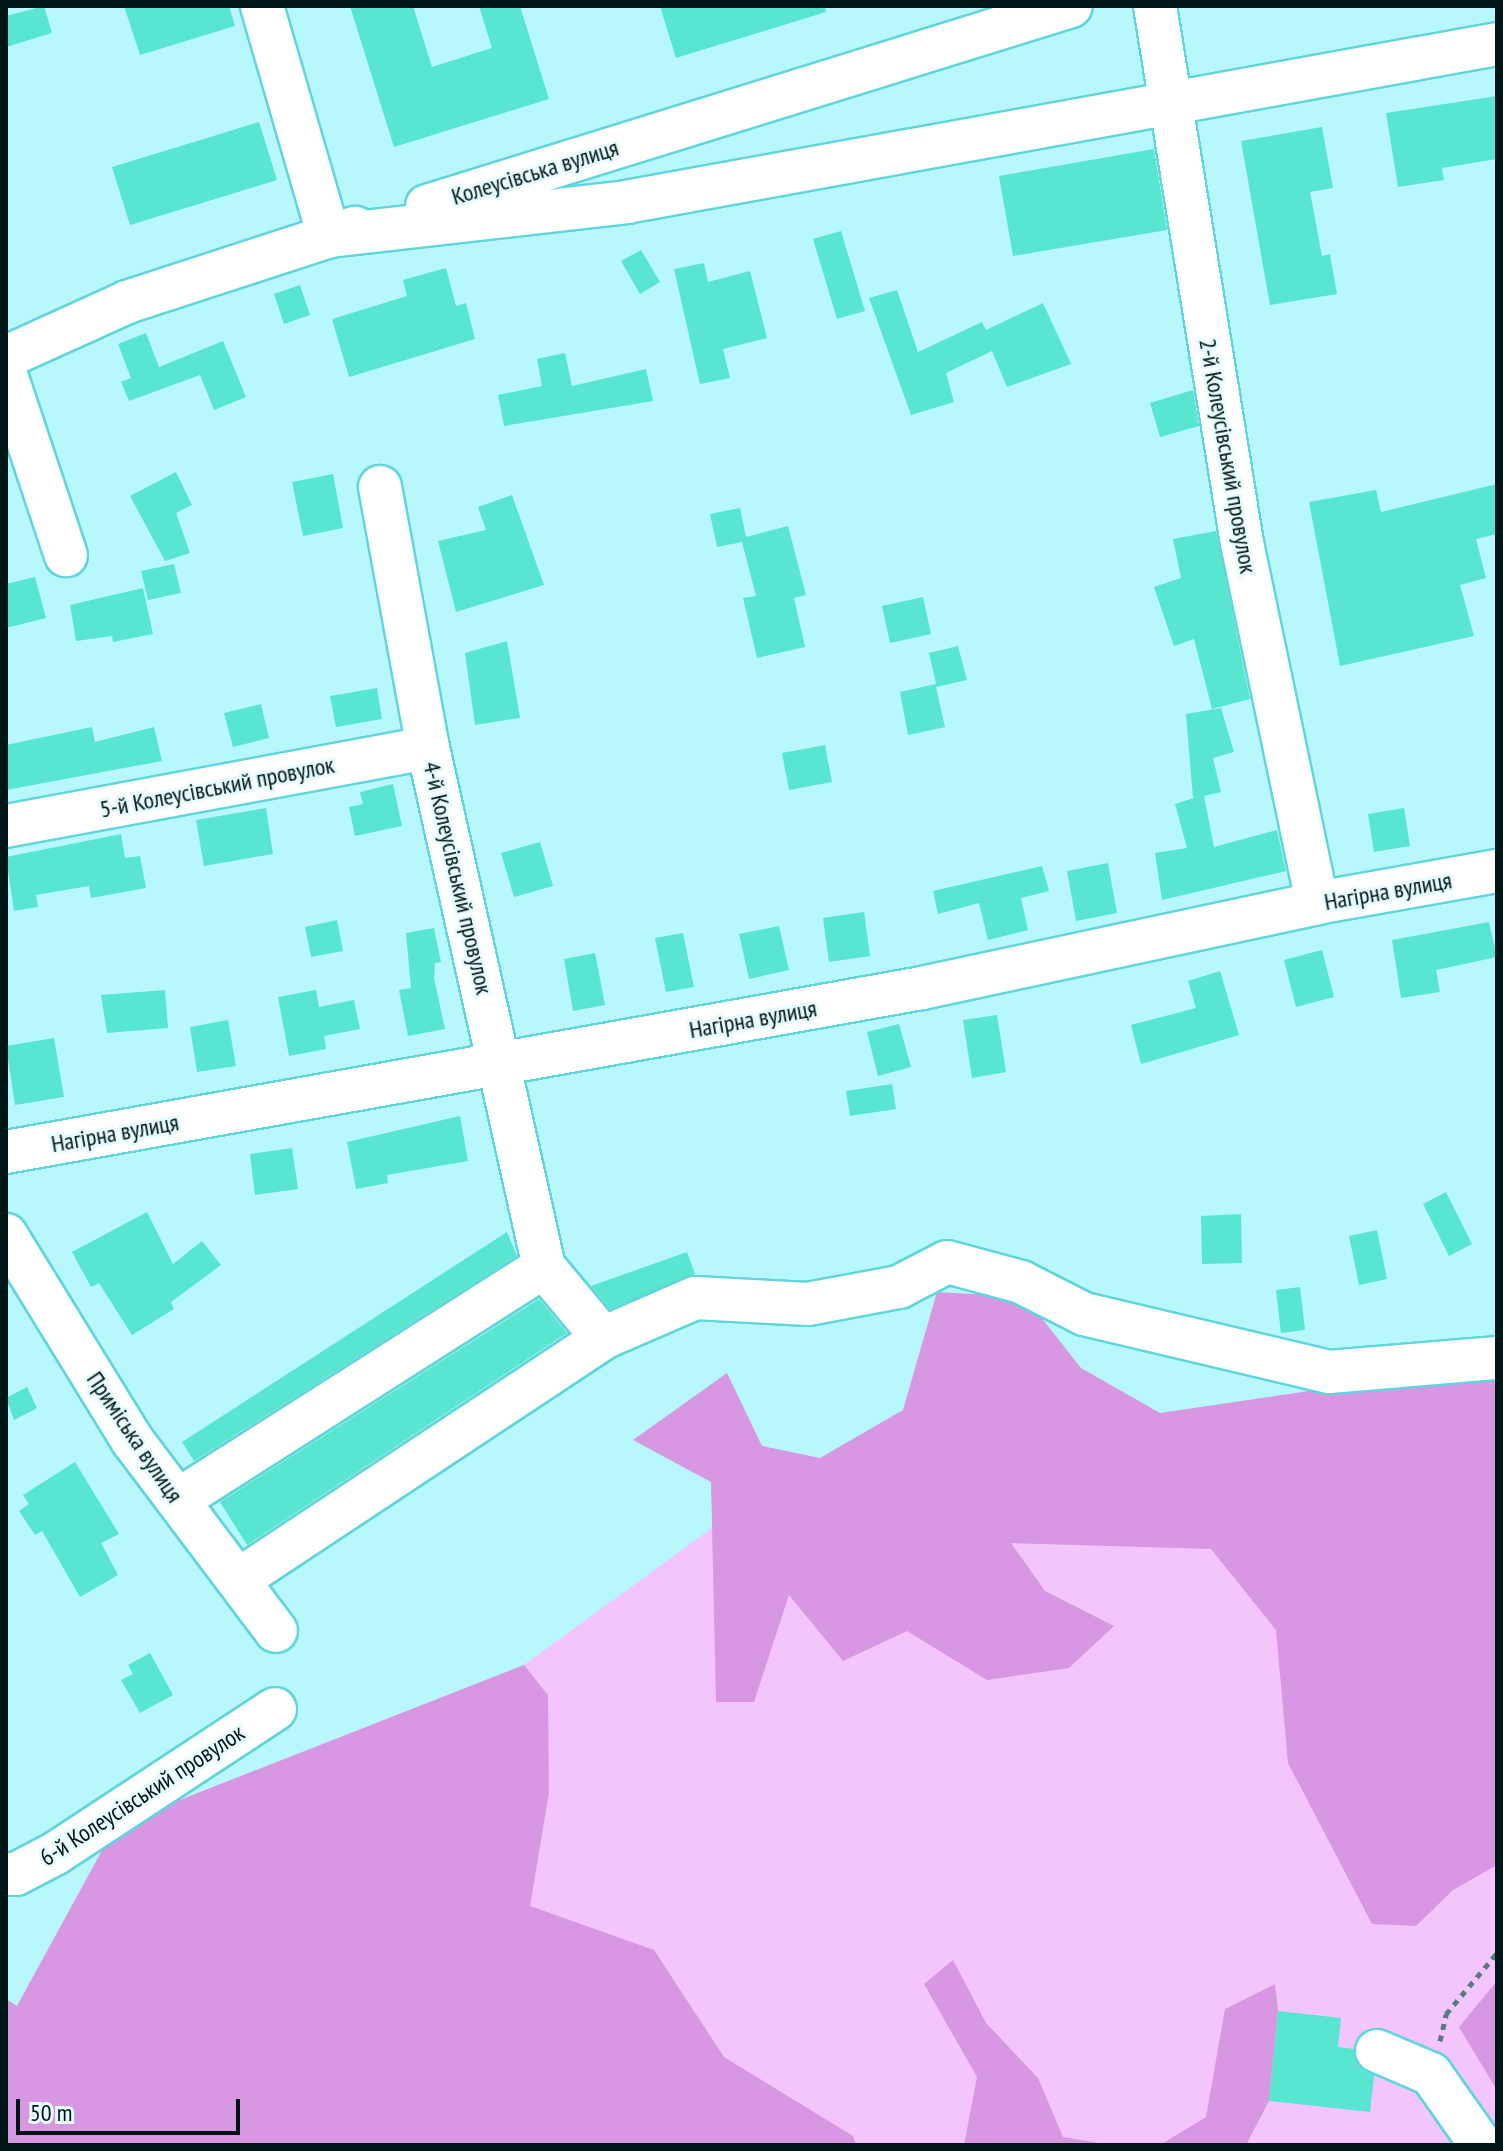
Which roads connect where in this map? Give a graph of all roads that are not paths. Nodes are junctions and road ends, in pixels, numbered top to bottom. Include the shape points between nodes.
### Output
1 (262, 6) edge
2 (1071, 6) edge
3 (1155, 6) edge
4 (1497, 44) edge
5 (1166, 101) junction
6 (329, 236) junction
7 (6, 357) edge
8 (6, 375) edge
9 (380, 487) dead end
10 (66, 555) dead end
11 (428, 748) junction
12 (6, 826) edge
13 (1497, 871) edge
14 (1317, 903) junction
15 (500, 1065) junction
16 (6, 1152) edge
17 (6, 1235) edge
18 (544, 1267) junction
19 (603, 1338) junction
20 (1497, 1358) edge
21 (178, 1500) junction
22 (238, 1580) junction
23 (276, 1631) dead end
24 (275, 1709) dead end
25 (6, 1874) edge
26 (1377, 2051) dead end
27 (1481, 2145) edge

1 - 6 street
2 - 6 street, Колеусівська вулиця
3 - 5 street, 2-й Колеусівський провулок
4 - 5 street
5 - 6 street via 626,202
5 - 14 street, 2-й Колеусівський провулок via 1242,543
6 - 7 street, Колеусівська вулиця via 127,302
8 - 10 street
9 - 11 street, 4-й Колеусівський провулок
11 - 12 street, 5-й Колеусівський провулок
11 - 15 street, 4-й Колеусівський провулок
13 - 14 street, Нагірна вулиця
14 - 15 street, Нагірна вулиця via 922,988
15 - 16 street, Нагірна вулиця
15 - 18 street, 4-й Колеусівський провулок
17 - 21 street, Приміська вулиця via 132,1440
18 - 19 street
18 - 21 street
19 - 20 street via 695,1298 808,1304 899,1287 947,1262 1021,1282 1084,1314 1329,1372
19 - 22 street
21 - 22 street, Приміська вулиця
22 - 23 street, Приміська вулиця
24 - 25 street, 6-й Колеусівський провулок via 56,1853
26 - 27 street via 1431,2074

